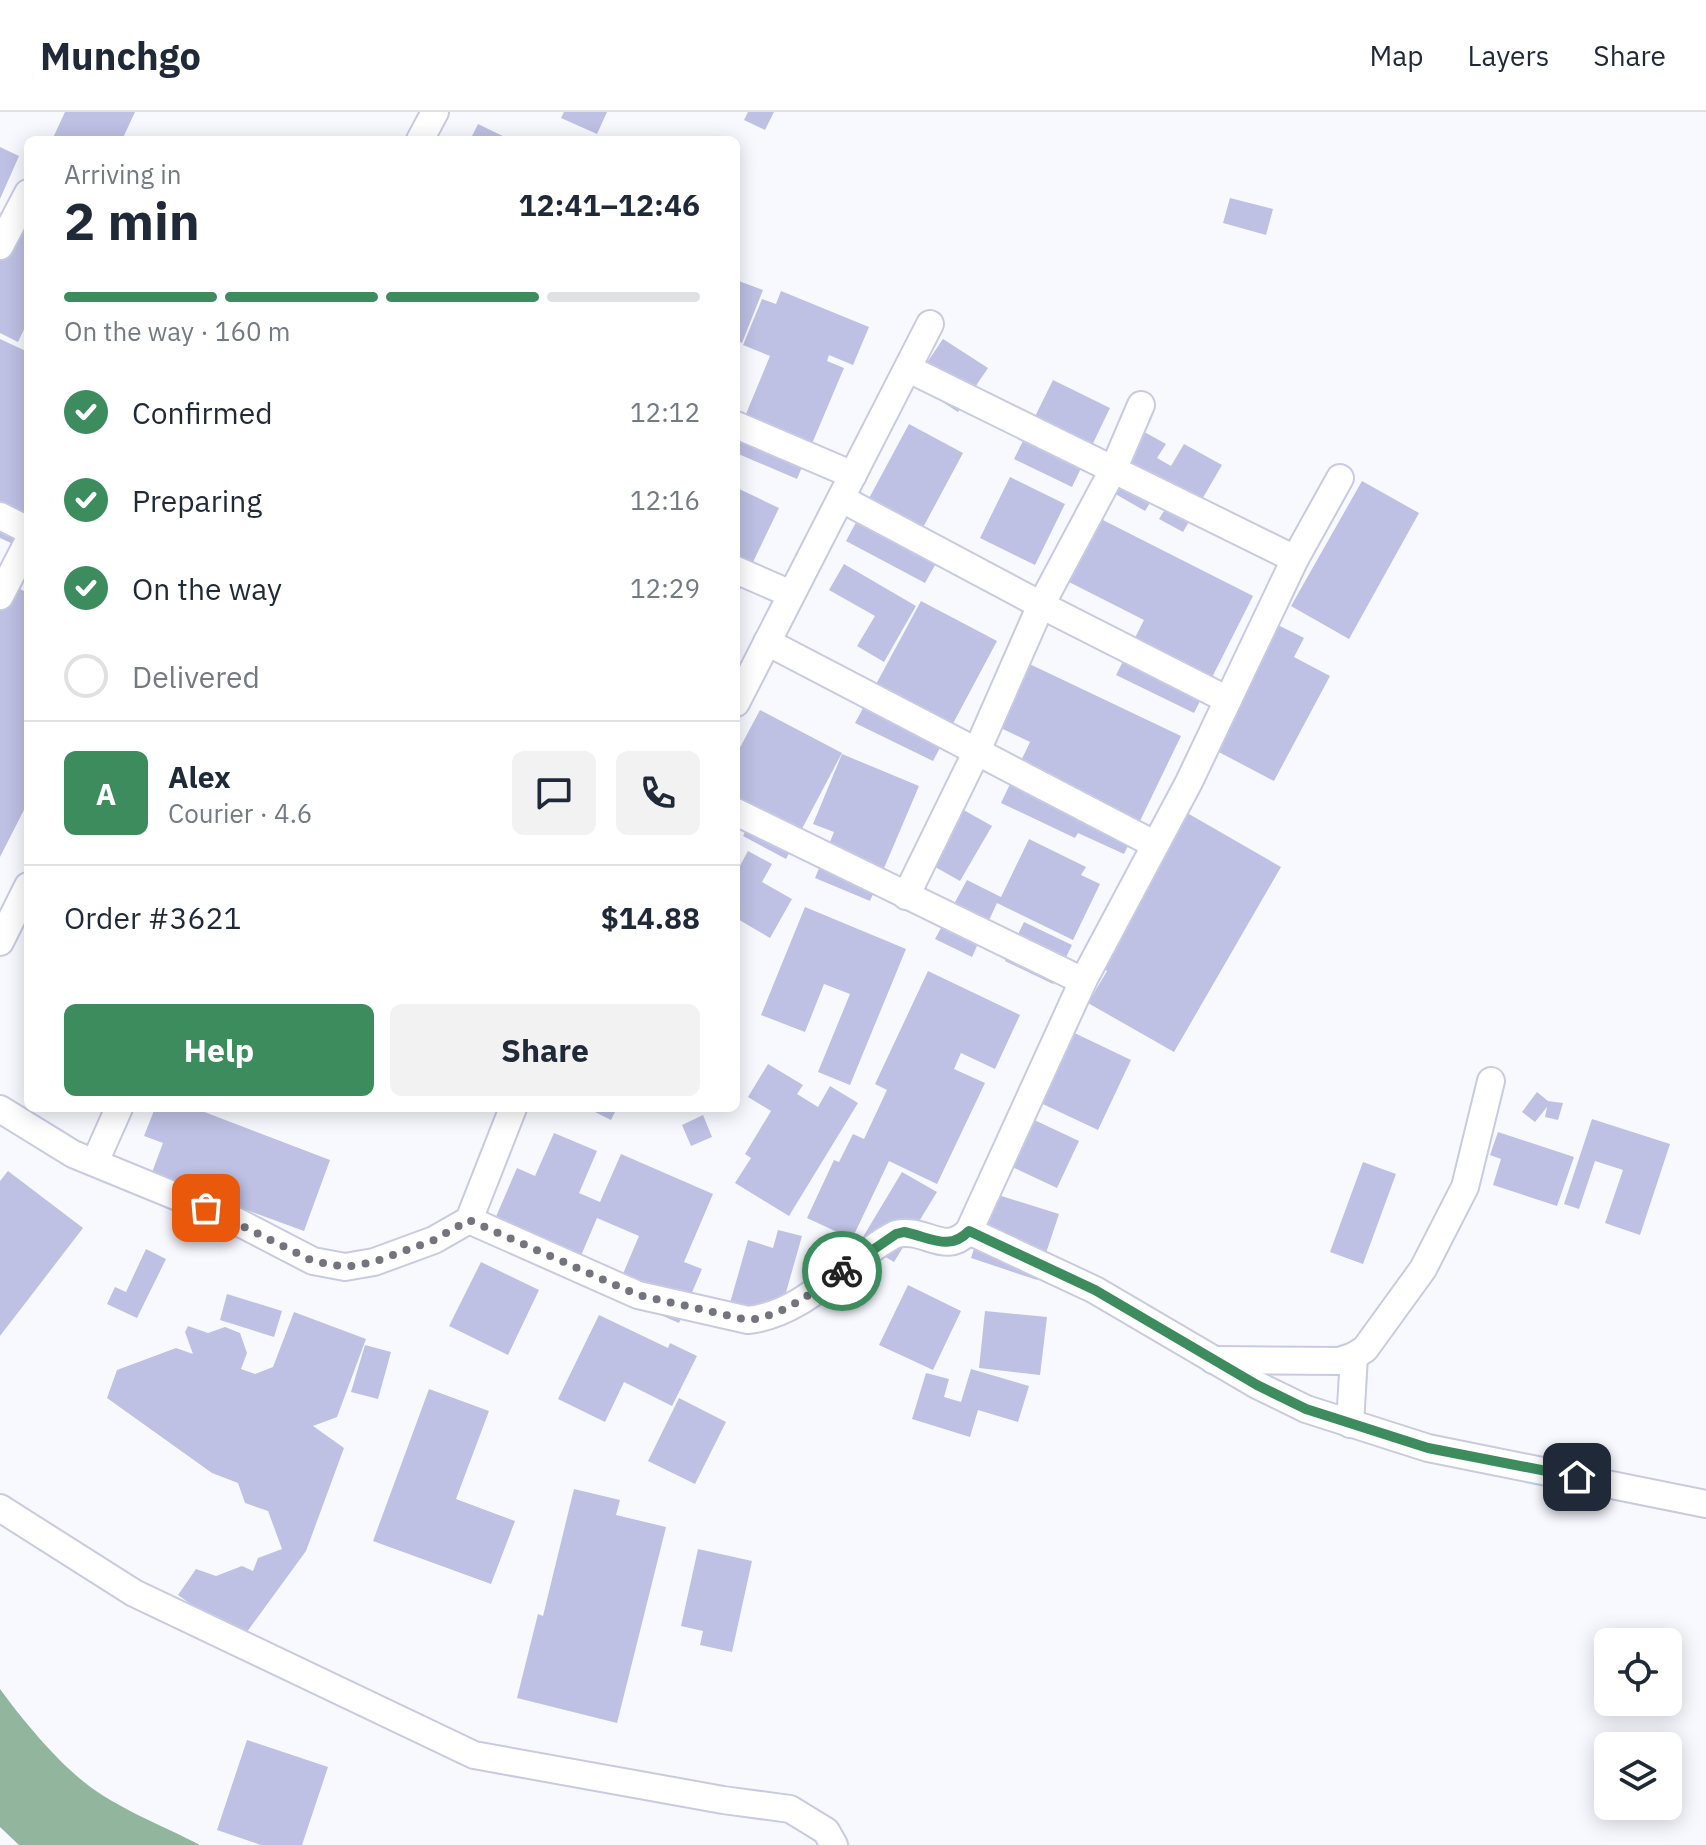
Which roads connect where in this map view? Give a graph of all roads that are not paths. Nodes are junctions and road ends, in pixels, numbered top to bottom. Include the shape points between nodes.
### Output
1 (435, 112) edge
2 (422, 136) edge
3 (24, 201) edge
4 (0, 246) edge
5 (930, 324) dead end
6 (909, 369) junction
7 (1141, 405) dead end
8 (740, 427) edge
9 (1114, 468) junction
10 (1340, 478) dead end
11 (848, 487) junction
12 (0, 516) edge
13 (24, 528) edge
14 (24, 550) edge
15 (1295, 559) junction
16 (740, 572) edge
17 (791, 594) junction
18 (0, 596) edge
19 (1041, 605) junction
20 (767, 642) junction
21 (740, 695) edge
22 (1228, 700) junction
23 (976, 753) junction
24 (740, 814) edge
25 (1154, 844) junction
26 (24, 894) edge
27 (906, 896) junction
28 (0, 942) edge
29 (1083, 981) junction
30 (1491, 1081) dead end
31 (0, 1109) edge
32 (117, 1112) edge
33 (511, 1112) edge
34 (95, 1162) junction
35 (469, 1220) junction
36 (969, 1231) junction
37 (1354, 1356) junction
38 (1213, 1360) junction
39 (1350, 1424) junction
40 (1706, 1504) edge
41 (0, 1508) edge
42 (834, 1845) edge

1 - 2 street
3 - 4 street
5 - 6 street
6 - 9 street
6 - 11 street
7 - 9 street
8 - 11 street
9 - 15 street
9 - 19 street
10 - 15 street
11 - 17 street
11 - 19 street
12 - 13 street
14 - 18 street
15 - 22 street
16 - 17 street
17 - 20 street
19 - 22 street
19 - 23 street
20 - 21 street
20 - 23 street
22 - 25 street
23 - 25 street
23 - 27 street
24 - 27 street
25 - 29 street
26 - 28 street
27 - 29 street
29 - 36 street
30 - 37 street via 1465,1187 1423,1269 1365,1349
31 - 34 street
32 - 34 street
33 - 35 street
34 - 35 street via 234,1220 313,1261 345,1267 434,1240
35 - 36 street via 638,1295 748,1320 766,1318 814,1291 896,1234 950,1243
36 - 38 street via 1095,1290
37 - 38 street via 1339,1361
37 - 39 street
38 - 39 street via 1306,1409
39 - 40 street via 1428,1448
41 - 42 street via 134,1593 474,1755 790,1809 826,1831

